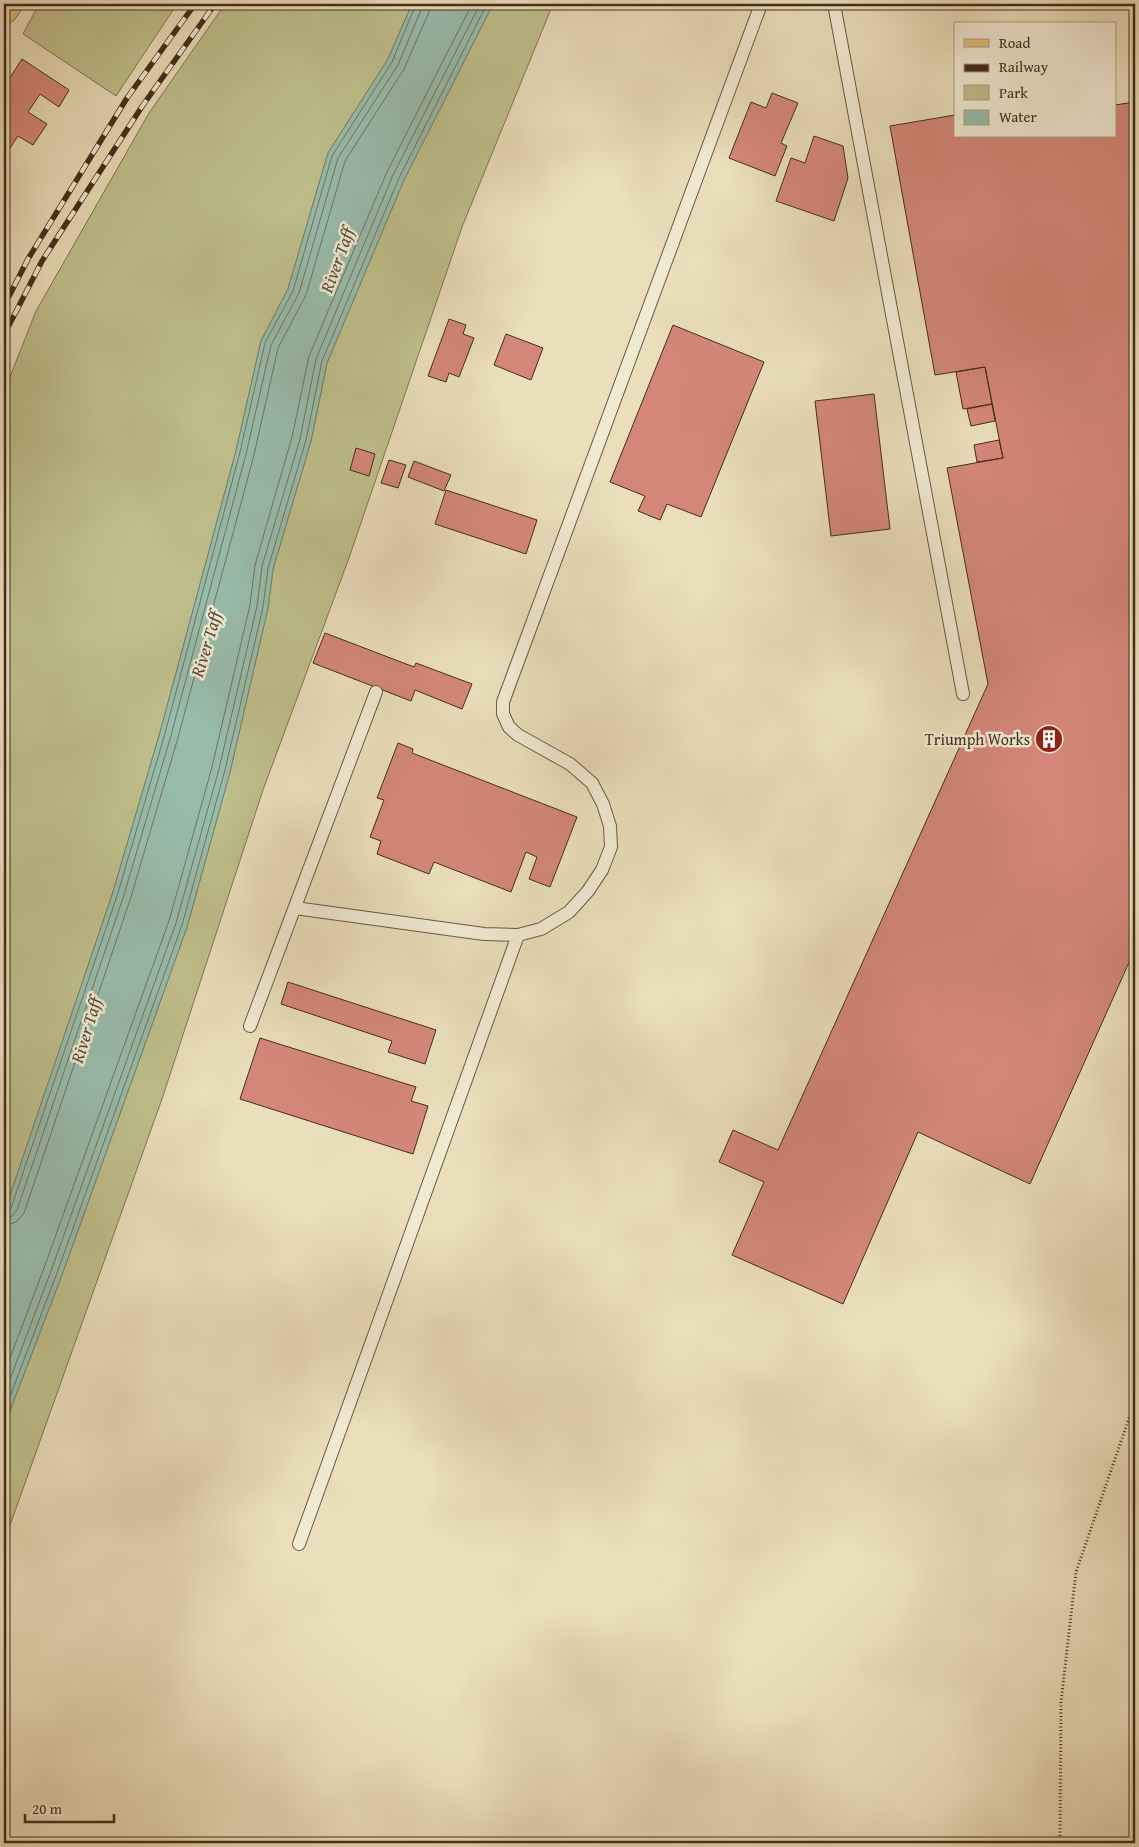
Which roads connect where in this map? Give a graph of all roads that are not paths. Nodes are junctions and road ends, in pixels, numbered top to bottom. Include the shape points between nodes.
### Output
1 (8, 4) edge
2 (762, 4) edge
3 (834, 4) edge
4 (4, 10) edge
5 (376, 692) dead end
6 (964, 694) dead end
7 (295, 908) junction
8 (518, 935) junction
9 (250, 1026) dead end
10 (299, 1544) dead end

1 - 4 main road
2 - 8 lane via 503,702 506,721 518,736 570,764 592,783 610,826 611,847 602,870 588,891 569,912 541,929
3 - 6 lane
5 - 7 lane
7 - 8 lane via 484,934
7 - 9 lane
8 - 10 lane

